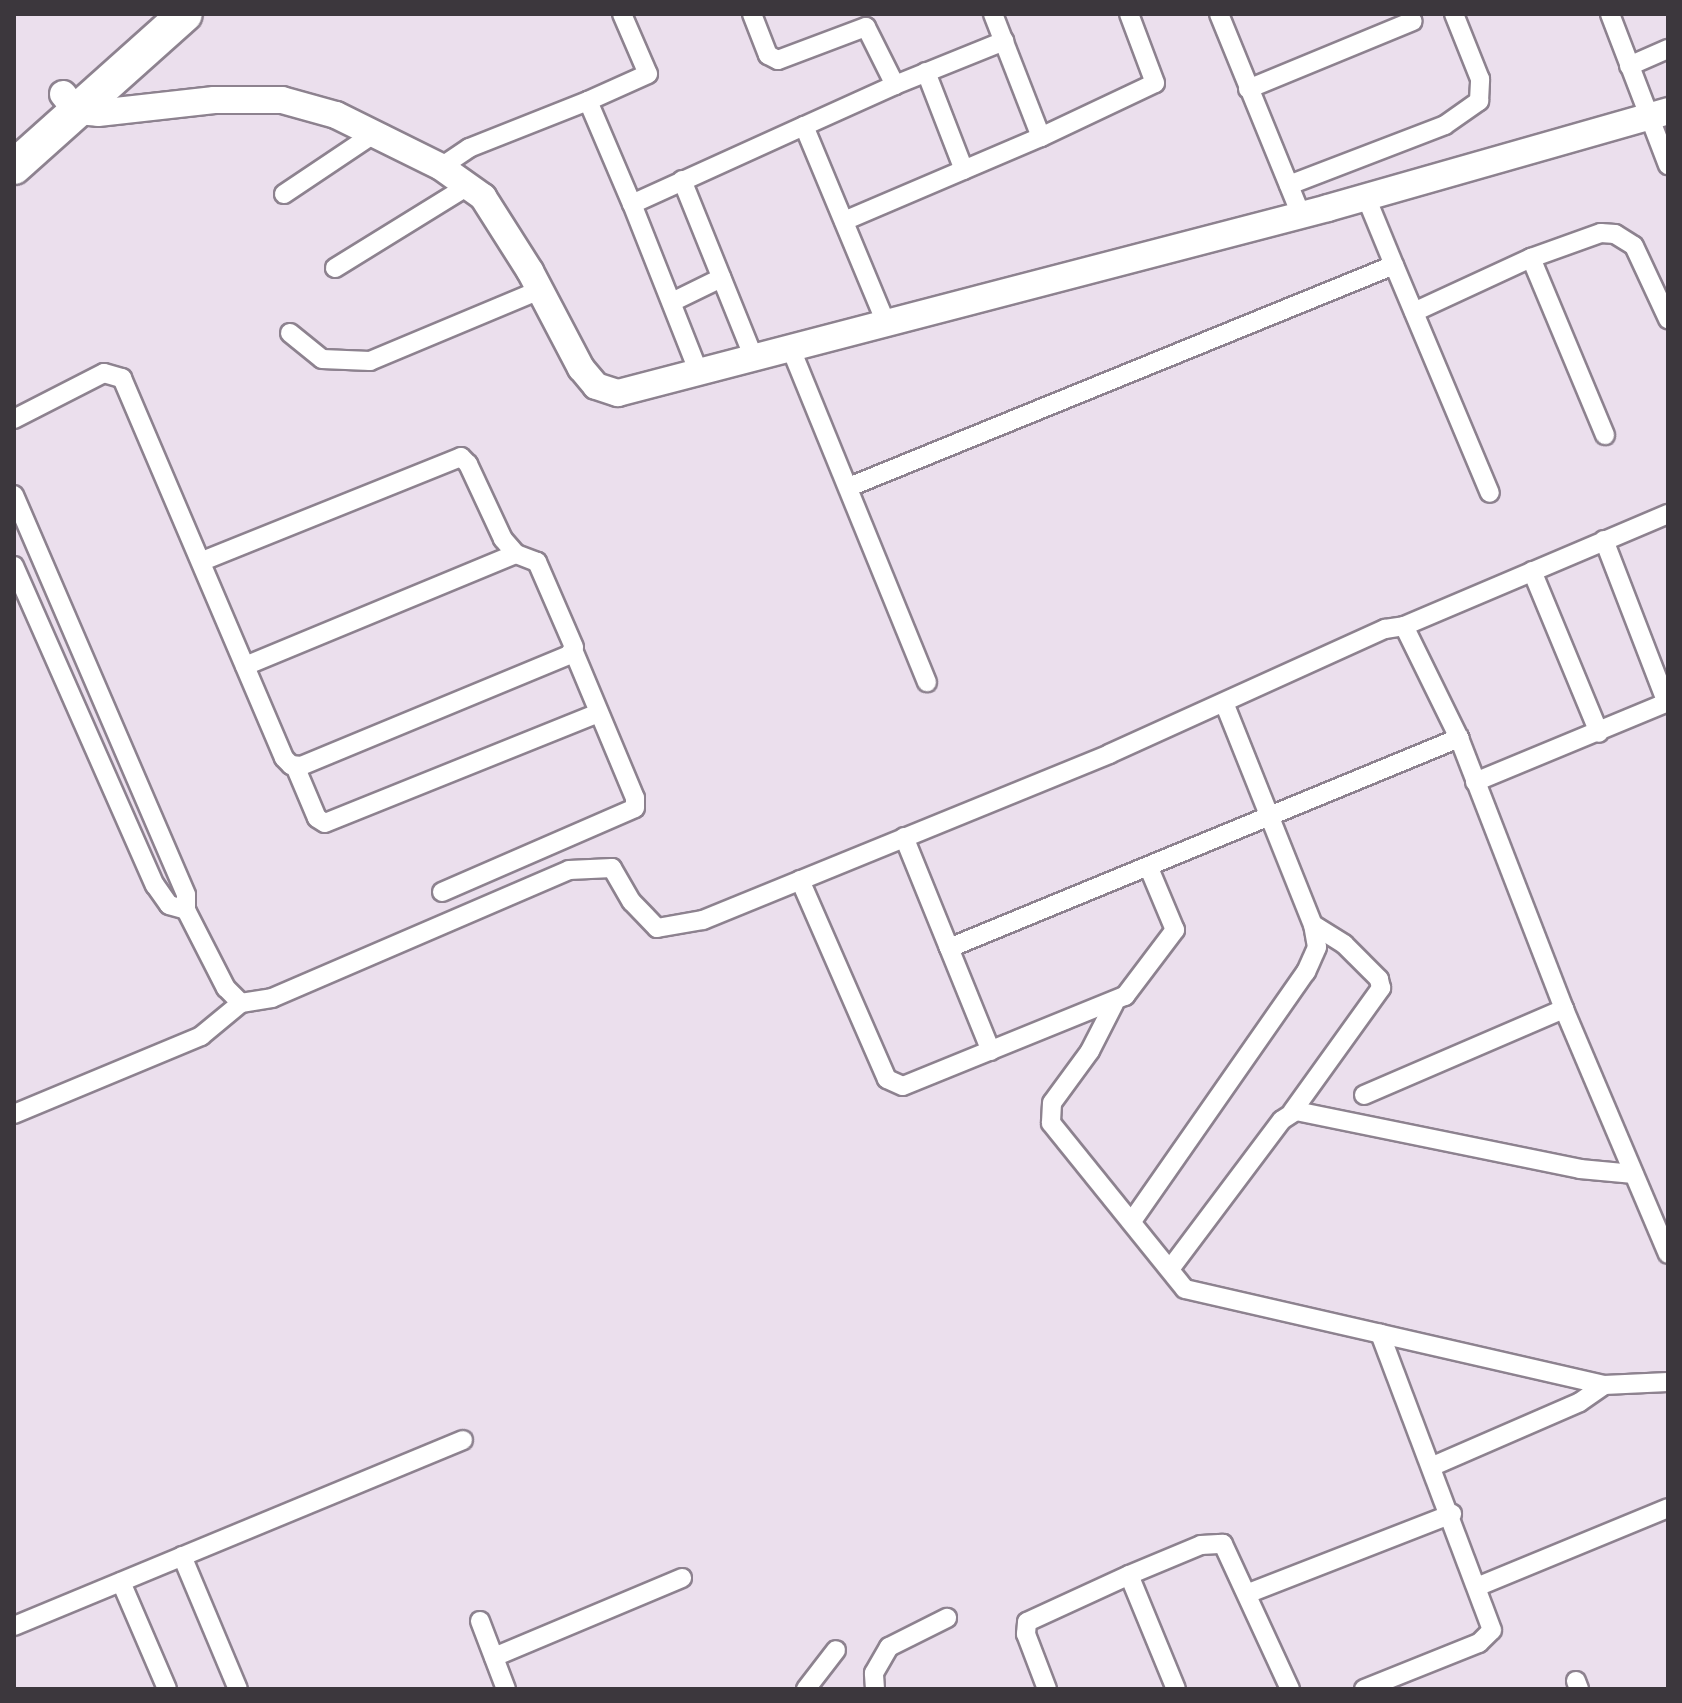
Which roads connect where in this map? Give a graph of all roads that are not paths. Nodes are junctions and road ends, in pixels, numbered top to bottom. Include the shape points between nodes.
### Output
1 (151, 14) edge
2 (185, 14) edge
3 (622, 14) edge
4 (752, 14) edge
5 (993, 14) edge
6 (1129, 14) edge
7 (1219, 14) edge
8 (1454, 14) edge
9 (1610, 14) edge
10 (1413, 21) dead end
11 (1004, 41) junction
12 (1668, 49) edge
13 (1629, 66) junction
14 (926, 72) junction
15 (895, 85) junction
16 (1248, 89) junction
17 (588, 101) junction
18 (70, 102) junction
19 (1658, 114) edge
20 (804, 126) junction
21 (375, 133) junction
22 (1041, 137) junction
23 (14, 138) edge
24 (1668, 165) edge
25 (14, 167) edge
26 (441, 167) junction
27 (964, 170) junction
28 (682, 180) junction
29 (1289, 185) junction
30 (468, 186) junction
31 (284, 194) dead end
32 (1366, 197) junction
33 (632, 204) junction
34 (1301, 215) junction
35 (844, 221) junction
36 (1531, 258) junction
37 (1394, 265) junction
38 (335, 268) dead end
39 (721, 278) junction
40 (540, 290) junction
41 (672, 302) junction
42 (1414, 312) junction
43 (1668, 319) edge
44 (886, 323) junction
45 (290, 333) dead end
46 (791, 349) junction
47 (754, 358) junction
48 (699, 373) junction
49 (14, 419) edge
50 (1605, 435) dead end
51 (849, 487) junction
52 (1490, 493) dead end
53 (14, 495) edge
54 (1668, 514) edge
55 (1604, 540) junction
56 (516, 554) junction
57 (202, 561) junction
58 (14, 566) edge
59 (1532, 571) junction
60 (1404, 626) junction
61 (573, 650) junction
62 (245, 666) junction
63 (927, 682) dead end
64 (1224, 703) junction
65 (1667, 703) edge
66 (599, 713) junction
67 (1599, 733) junction
68 (1459, 738) junction
69 (295, 766) junction
70 (1475, 782) junction
71 (1272, 818) junction
72 (904, 837) junction
73 (1149, 868) junction
74 (800, 880) junction
75 (442, 892) dead end
76 (186, 910) junction
77 (1313, 925) junction
78 (949, 948) junction
79 (241, 1003) junction
80 (1114, 1004) junction
81 (1564, 1009) junction
82 (991, 1051) junction
83 (1364, 1095) dead end
84 (1292, 1112) junction
85 (14, 1114) edge
86 (1634, 1174) junction
87 (1668, 1202) edge
88 (1653, 1214) junction
89 (1132, 1221) junction
90 (1668, 1254) edge
91 (1170, 1269) junction
92 (1380, 1333) junction
93 (1668, 1382) edge
94 (1604, 1385) junction
95 (463, 1440) dead end
96 (1433, 1466) junction
97 (1668, 1508) edge
98 (1452, 1514) junction
99 (182, 1556) junction
100 (1129, 1575) junction
101 (682, 1578) dead end
102 (121, 1582) junction
103 (1479, 1586) junction
104 (1249, 1593) junction
105 (947, 1618) dead end
106 (480, 1621) dead end
107 (14, 1626) edge
108 (836, 1650) dead end
109 (494, 1657) junction
110 (167, 1689) edge
111 (238, 1689) edge
112 (506, 1689) edge
113 (806, 1689) edge
114 (875, 1689) edge
115 (1047, 1689) edge
116 (1176, 1689) edge
117 (1290, 1689) edge
118 (1364, 1689) edge

1 - 18 highway
2 - 18 highway
3 - 17 street via 648,74
4 - 15 street via 768,55 778,60 866,27
5 - 11 street
6 - 22 street via 1155,83
7 - 16 street
8 - 29 street via 1480,79 1479,101 1445,125
9 - 13 street
10 - 16 street
11 - 14 street
11 - 22 street
12 - 13 street
13 - 19 street
14 - 15 street
14 - 27 street
15 - 20 street
16 - 29 street
17 - 26 street via 469,148
17 - 33 street
18 - 21 street via 282,100
18 - 23 highway
18 - 25 highway
19 - 24 street
19 - 32 street
20 - 28 street
20 - 35 street
21 - 26 street
21 - 31 street
22 - 27 street
26 - 30 street
27 - 35 street
28 - 33 street
28 - 39 street
29 - 34 street
30 - 38 street
30 - 40 street via 497,216
32 - 34 street
32 - 37 street
33 - 41 street
34 - 44 street
35 - 44 street
36 - 42 street
36 - 43 street via 1601,233 1626,238
36 - 50 street
37 - 42 street
37 - 51 street
39 - 41 street
39 - 47 street
40 - 45 street via 370,361 322,359
40 - 48 street via 581,368 602,389 618,393
41 - 48 street
42 - 52 street
44 - 46 street
46 - 47 street
46 - 51 street
47 - 48 street
49 - 57 street via 115,372 128,389
51 - 63 street
53 - 76 street via 186,895
54 - 55 street
55 - 59 street
55 - 65 street
56 - 57 street via 461,457
56 - 61 street via 537,562
56 - 62 street
57 - 62 street
58 - 76 street via 155,885 169,905
59 - 60 street
59 - 67 street
60 - 64 street via 1385,629
60 - 68 street
61 - 66 street
61 - 69 street
62 - 69 street via 284,758
64 - 71 street
64 - 72 street
65 - 67 street
66 - 69 street via 325,823 317,818
66 - 75 street via 635,808
67 - 70 street
68 - 70 street
68 - 71 street
70 - 81 street
71 - 73 street
71 - 77 street
72 - 74 street
72 - 78 street
73 - 78 street
73 - 80 street via 1173,921 1174,937
74 - 79 street via 703,920 657,928 637,909 612,868 569,870 272,998
74 - 82 street via 887,1079 910,1085
76 - 79 street via 226,988
77 - 84 street via 1344,944 1379,979 1381,988
77 - 89 street via 1317,947 1306,972
78 - 82 street
79 - 85 street via 201,1036
80 - 82 street
80 - 89 street via 1090,1051 1052,1103 1050,1115 1053,1129
81 - 83 street
81 - 86 street
84 - 86 street via 1334,1115 1580,1169
84 - 91 street
86 - 88 street
87 - 88 street
88 - 90 street
89 - 91 street
91 - 92 street via 1192,1292
92 - 94 street
92 - 96 street
93 - 94 street
94 - 96 street via 1580,1402
95 - 99 street
96 - 98 street
97 - 103 street
98 - 103 street
98 - 104 street
99 - 102 street
99 - 111 street
100 - 104 street via 1216,1541 1229,1550
100 - 115 street via 1027,1622
100 - 116 street
101 - 109 street
102 - 107 street
102 - 110 street
103 - 118 street via 1491,1620 1487,1638
104 - 117 street
105 - 114 street via 889,1647 874,1673
106 - 109 street
108 - 113 street
109 - 112 street

